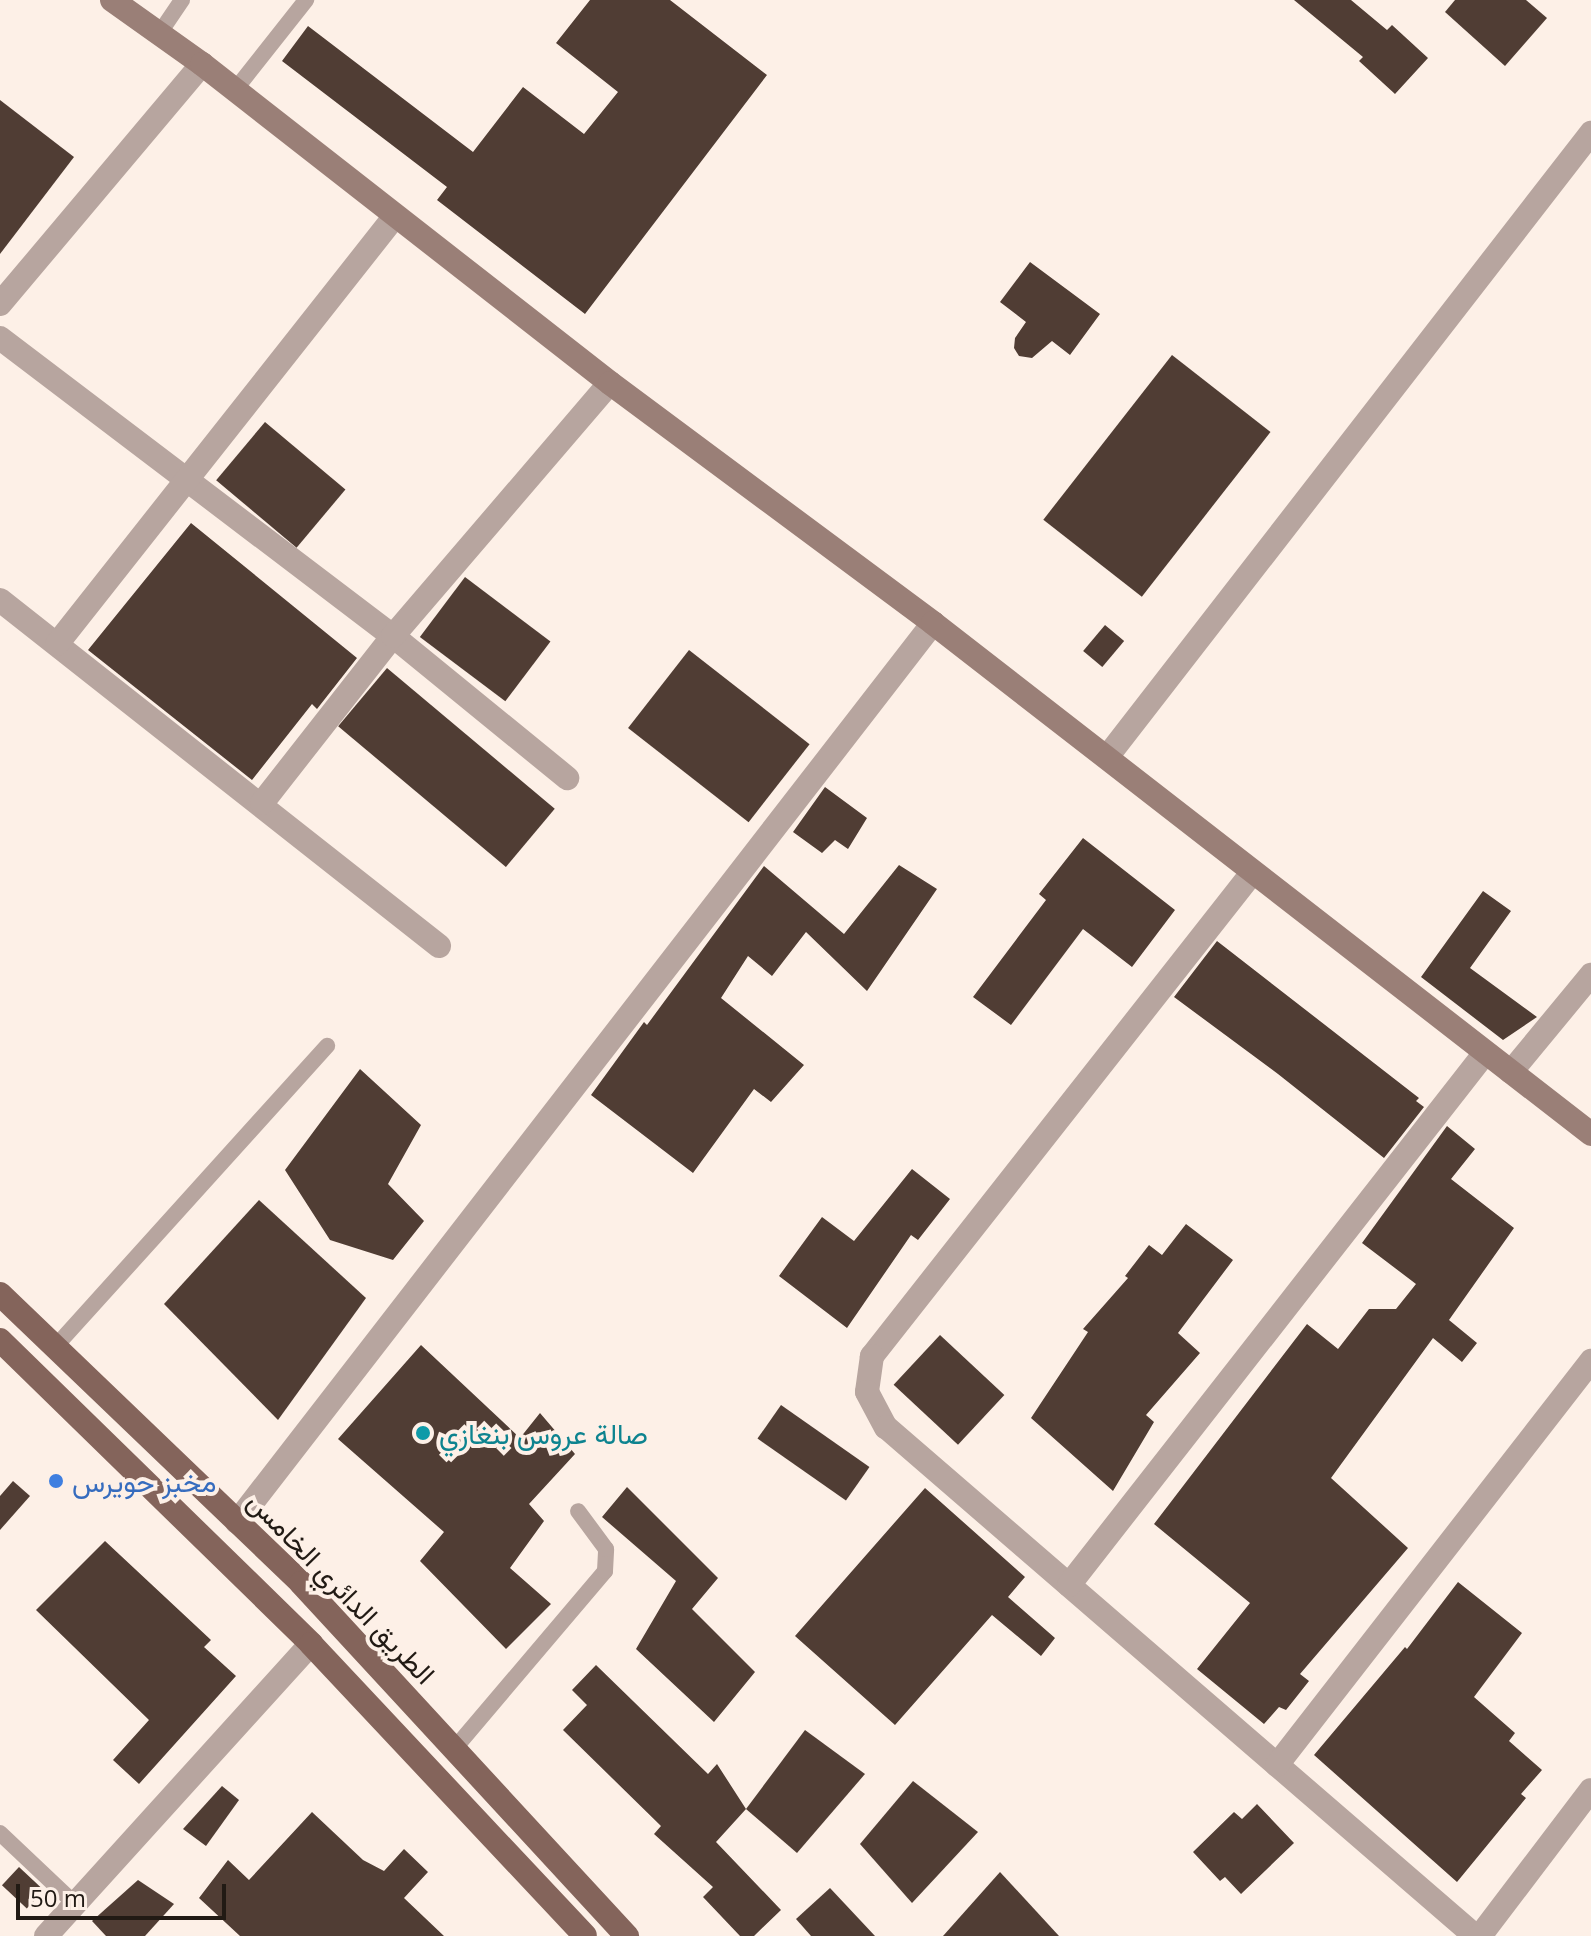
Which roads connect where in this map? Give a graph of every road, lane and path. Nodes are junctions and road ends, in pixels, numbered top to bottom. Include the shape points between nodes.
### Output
1 (112, 0) edge
2 (182, 0) edge
3 (306, 0) edge
4 (159, 34) junction
5 (202, 64) junction
6 (235, 90) junction
7 (1591, 133) edge
8 (395, 216) junction
9 (0, 304) edge
10 (0, 338) edge
11 (610, 383) junction
12 (188, 478) junction
13 (0, 600) edge
14 (933, 623) junction
15 (393, 636) junction
16 (57, 644) junction
17 (1107, 757) junction
18 (567, 778) dead end
19 (262, 803) junction
20 (1252, 873) junction
21 (439, 946) dead end
22 (1591, 975) edge
23 (327, 1046) dead end
24 (1485, 1053) junction
25 (1511, 1072) junction
26 (1591, 1134) edge
27 (0, 1294) edge
28 (0, 1340) edge
29 (55, 1347) junction
30 (1591, 1361) edge
31 (578, 1511) dead end
32 (237, 1522) junction
33 (1069, 1585) junction
34 (311, 1644) junction
35 (455, 1748) junction
36 (1277, 1765) junction
37 (1591, 1790) edge
38 (0, 1833) edge
39 (75, 1904) junction
40 (46, 1936) edge
41 (585, 1936) edge
42 (627, 1936) edge
43 (1477, 1936) edge

1 - 4 main road
2 - 4 lane
3 - 6 lane
4 - 5 main road
5 - 6 main road
5 - 9 street
6 - 8 main road
7 - 17 street
8 - 11 main road
8 - 12 street
10 - 12 street
11 - 14 main road
11 - 15 street
12 - 15 street
12 - 16 street
13 - 16 street
14 - 17 main road
14 - 32 street
15 - 18 street
15 - 19 street
16 - 19 street
17 - 20 main road
19 - 21 street
20 - 24 main road
20 - 33 street via 872,1356 867,1392 886,1427
22 - 25 street
23 - 29 lane
24 - 25 main road
24 - 33 street
25 - 26 main road
27 - 29 main road, الطريق الدائري الخامس
28 - 34 main road
29 - 32 main road, الطريق الدائري الخامس
30 - 36 street
31 - 35 lane via 606,1549 605,1571
32 - 35 main road, الطريق الدائري الخامس
33 - 36 street
34 - 39 street
34 - 41 main road
35 - 42 main road, الطريق الدائري الخامس
36 - 43 street
37 - 43 street
38 - 39 lane
39 - 40 street

